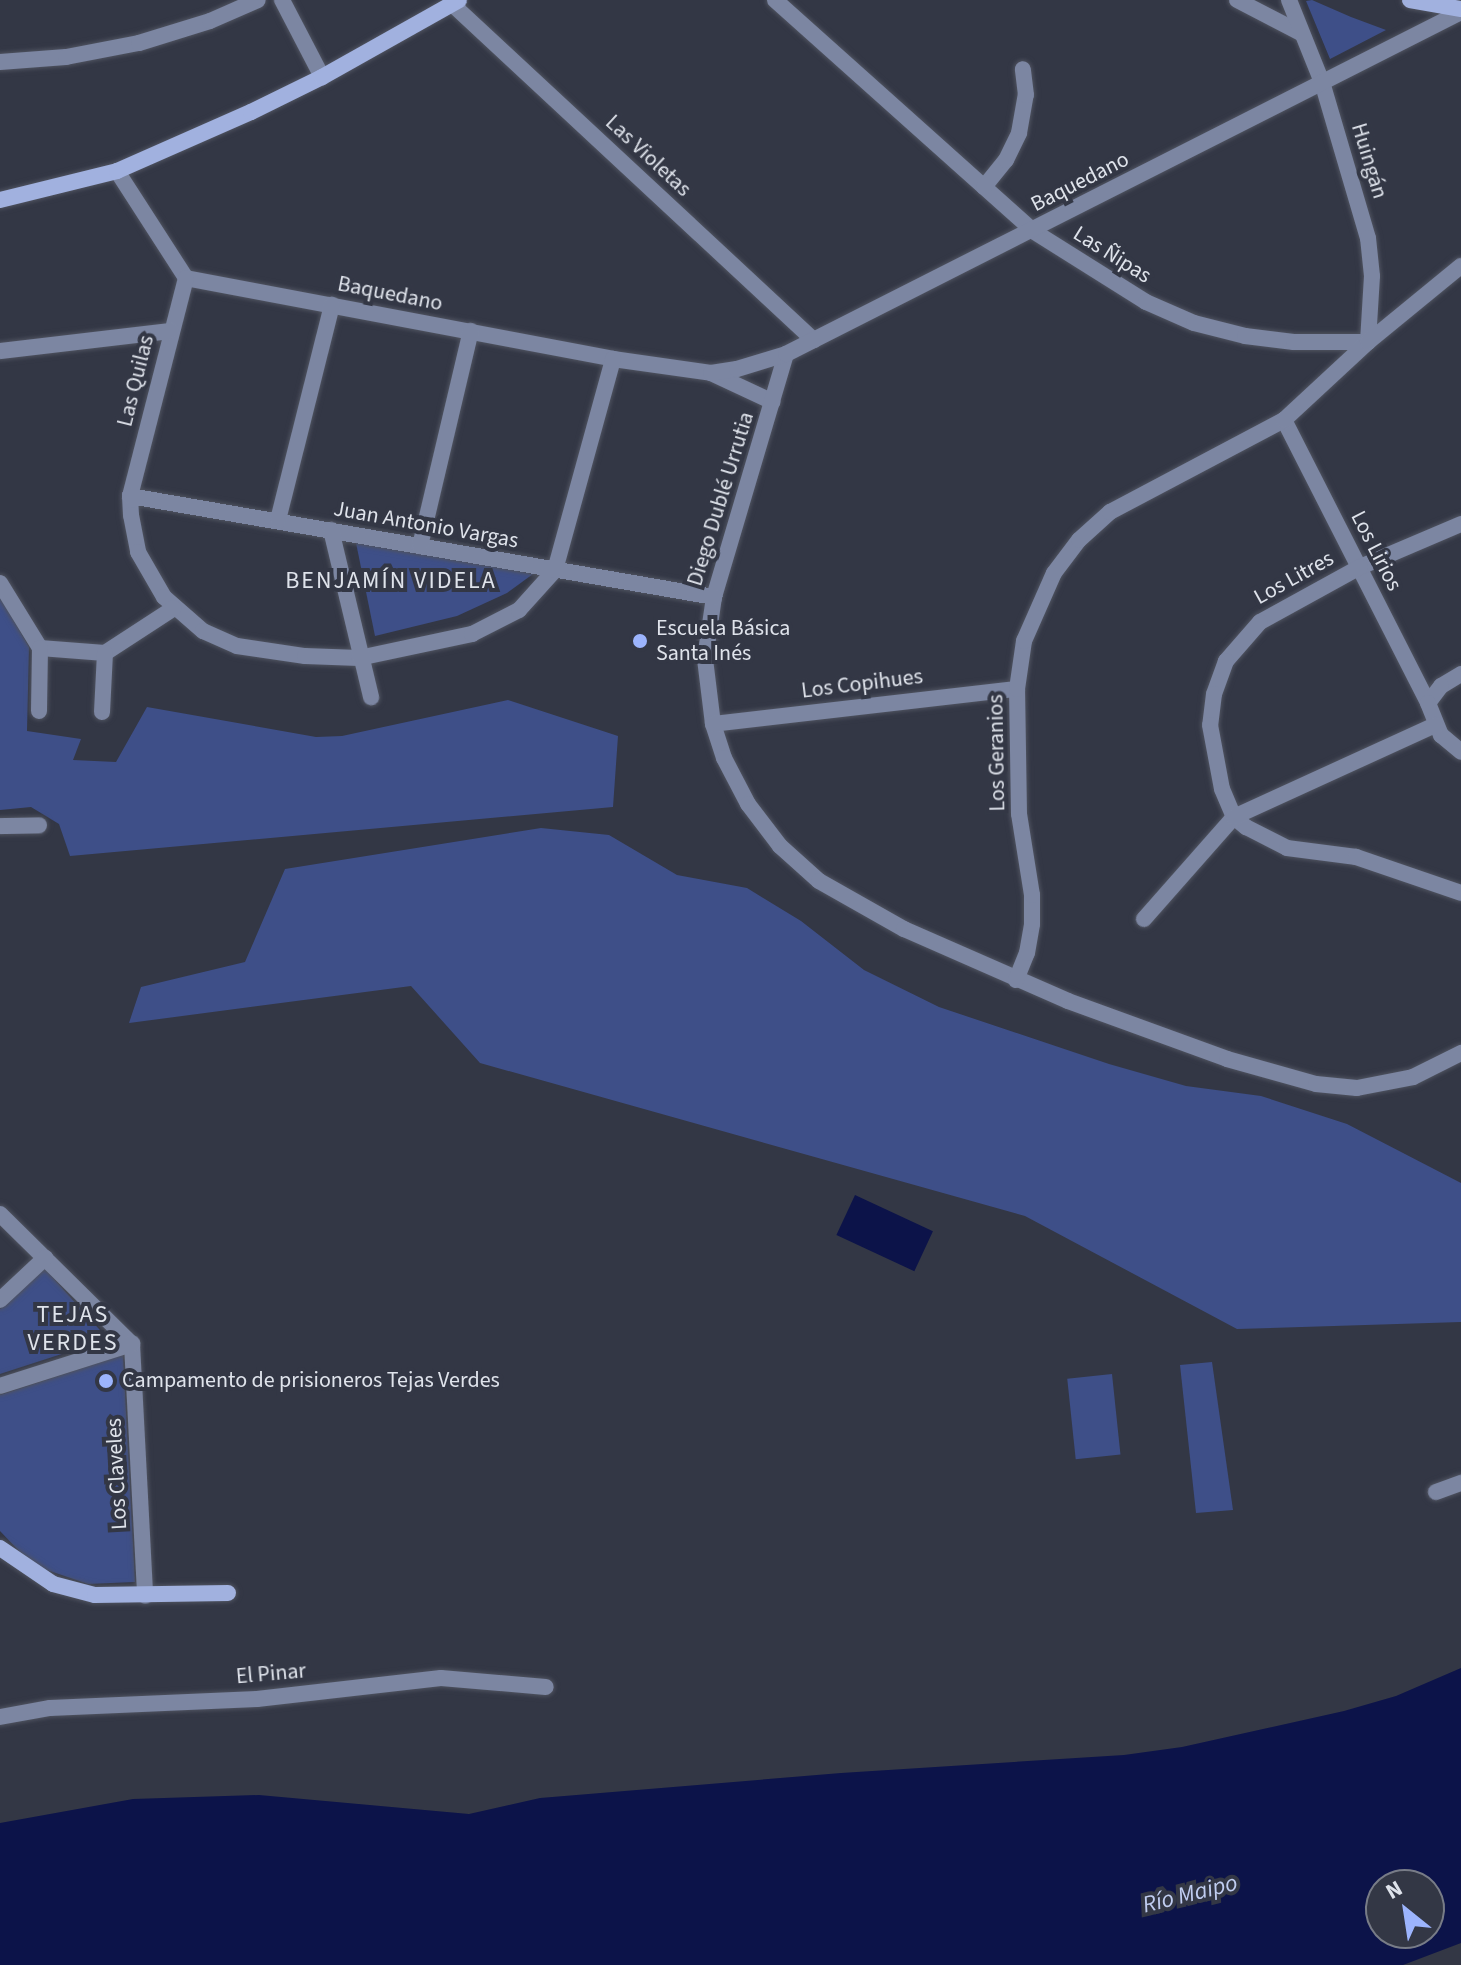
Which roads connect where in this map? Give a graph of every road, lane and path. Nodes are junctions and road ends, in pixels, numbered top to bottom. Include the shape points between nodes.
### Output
1 (258, 0) edge
2 (282, 0) edge
3 (775, 0) edge
4 (1237, 0) edge
5 (1289, 0) edge
6 (1410, 0) edge
7 (456, 2) edge
8 (1461, 6) edge
9 (1301, 33) junction
10 (0, 62) edge
11 (1023, 69) dead end
12 (322, 77) junction
13 (1322, 82) junction
14 (117, 171) junction
15 (984, 187) junction
16 (0, 200) edge
17 (1033, 231) junction
18 (1461, 266) edge
19 (186, 278) junction
20 (332, 305) junction
21 (171, 331) junction
22 (471, 331) junction
23 (814, 340) junction
24 (1368, 342) junction
25 (0, 351) edge
26 (786, 354) junction
27 (613, 359) junction
28 (711, 373) junction
29 (773, 402) junction
30 (1284, 420) junction
31 (130, 496) junction
32 (278, 520) junction
33 (1461, 524) edge
34 (331, 530) junction
35 (420, 546) junction
36 (1360, 567) junction
37 (555, 570) junction
38 (0, 583) edge
39 (714, 597) junction
40 (174, 608) junction
41 (40, 648) junction
42 (105, 653) junction
43 (359, 658) junction
44 (1461, 674) edge
45 (1017, 689) junction
46 (371, 697) dead end
47 (1428, 703) junction
48 (39, 711) dead end
49 (102, 712) dead end
50 (713, 724) junction
51 (1435, 725) junction
52 (1461, 752) edge
53 (1234, 817) junction
54 (39, 825) dead end
55 (0, 826) edge
56 (1461, 893) edge
57 (1144, 919) dead end
58 (1016, 980) junction
59 (1461, 1053) edge
60 (0, 1214) edge
61 (45, 1258) junction
62 (0, 1300) edge
63 (132, 1344) junction
64 (0, 1386) edge
65 (1461, 1483) edge
66 (1436, 1492) dead end
67 (0, 1548) edge
68 (228, 1593) dead end
69 (145, 1596) junction
70 (546, 1687) dead end
71 (0, 1717) edge

1 - 10 street via 139,43
2 - 12 street
3 - 15 street, Las Ñipas
4 - 9 street
5 - 9 street, Huingán
6 - 8 street
7 - 12 street
7 - 23 street, Las Violetas
8 - 13 street, Baquedano
9 - 13 street, Huingán
11 - 15 street via 1026,95 1019,133
12 - 14 street
13 - 17 street, Baquedano
13 - 24 street, Huingán via 1368,238
14 - 16 street
14 - 19 street
15 - 17 street, Las Ñipas
17 - 23 street, Baquedano
17 - 24 street, Las Ñipas via 1146,302 1194,323 1271,340
18 - 24 street, Los Geranios
19 - 20 street, Baquedano
19 - 21 street, Las Quilas
20 - 22 street, Baquedano
20 - 32 street
21 - 25 street
21 - 31 street, Las Quilas
22 - 27 street, Baquedano
22 - 35 street
23 - 26 street, Baquedano
24 - 30 street, Los Geranios
26 - 28 street, Baquedano
26 - 29 street, Diego Dublé Urrutia
27 - 28 street, Baquedano
27 - 37 street
28 - 29 street, Baquedano
29 - 39 street, Diego Dublé Urrutia
30 - 36 street, Los Lirios
30 - 45 street, Los Geranios via 1110,512 1079,540 1054,573 1032,617
31 - 32 street, Juan Antonio Vargas
31 - 40 street via 138,552
32 - 34 street, Juan Antonio Vargas
33 - 36 street, Los Litres
34 - 35 street, Juan Antonio Vargas
34 - 43 street
35 - 37 street, Juan Antonio Vargas
36 - 47 street, Los Lirios
36 - 53 street, Los Litres via 1260,622 1226,661 1210,725 1222,789
37 - 39 street, Juan Antonio Vargas
37 - 43 street via 532,599 489,628
38 - 41 street
39 - 50 street, Diego Dublé Urrutia via 705,659
40 - 42 street
40 - 43 street via 203,631 237,646
41 - 42 street
41 - 48 street
42 - 49 street
43 - 46 street
44 - 47 street via 1441,686
45 - 50 street, Los Copihues
45 - 58 street, Los Geranios via 1019,814 1032,924
47 - 51 street, Los Lirios
50 - 58 street, Diego Dublé Urrutia via 748,804 799,864 841,895 904,929
51 - 52 street
51 - 53 street
53 - 56 street via 1287,848 1356,857
53 - 57 street
54 - 55 street
58 - 59 street via 1227,1059 1316,1084 1357,1088 1398,1082
60 - 61 street
61 - 62 street
61 - 63 street
63 - 64 street
63 - 69 street, Los Claveles
65 - 66 street
67 - 69 street via 33,1574 73,1591
68 - 69 street
70 - 71 street, El Pinar via 441,1678 257,1699 50,1708

